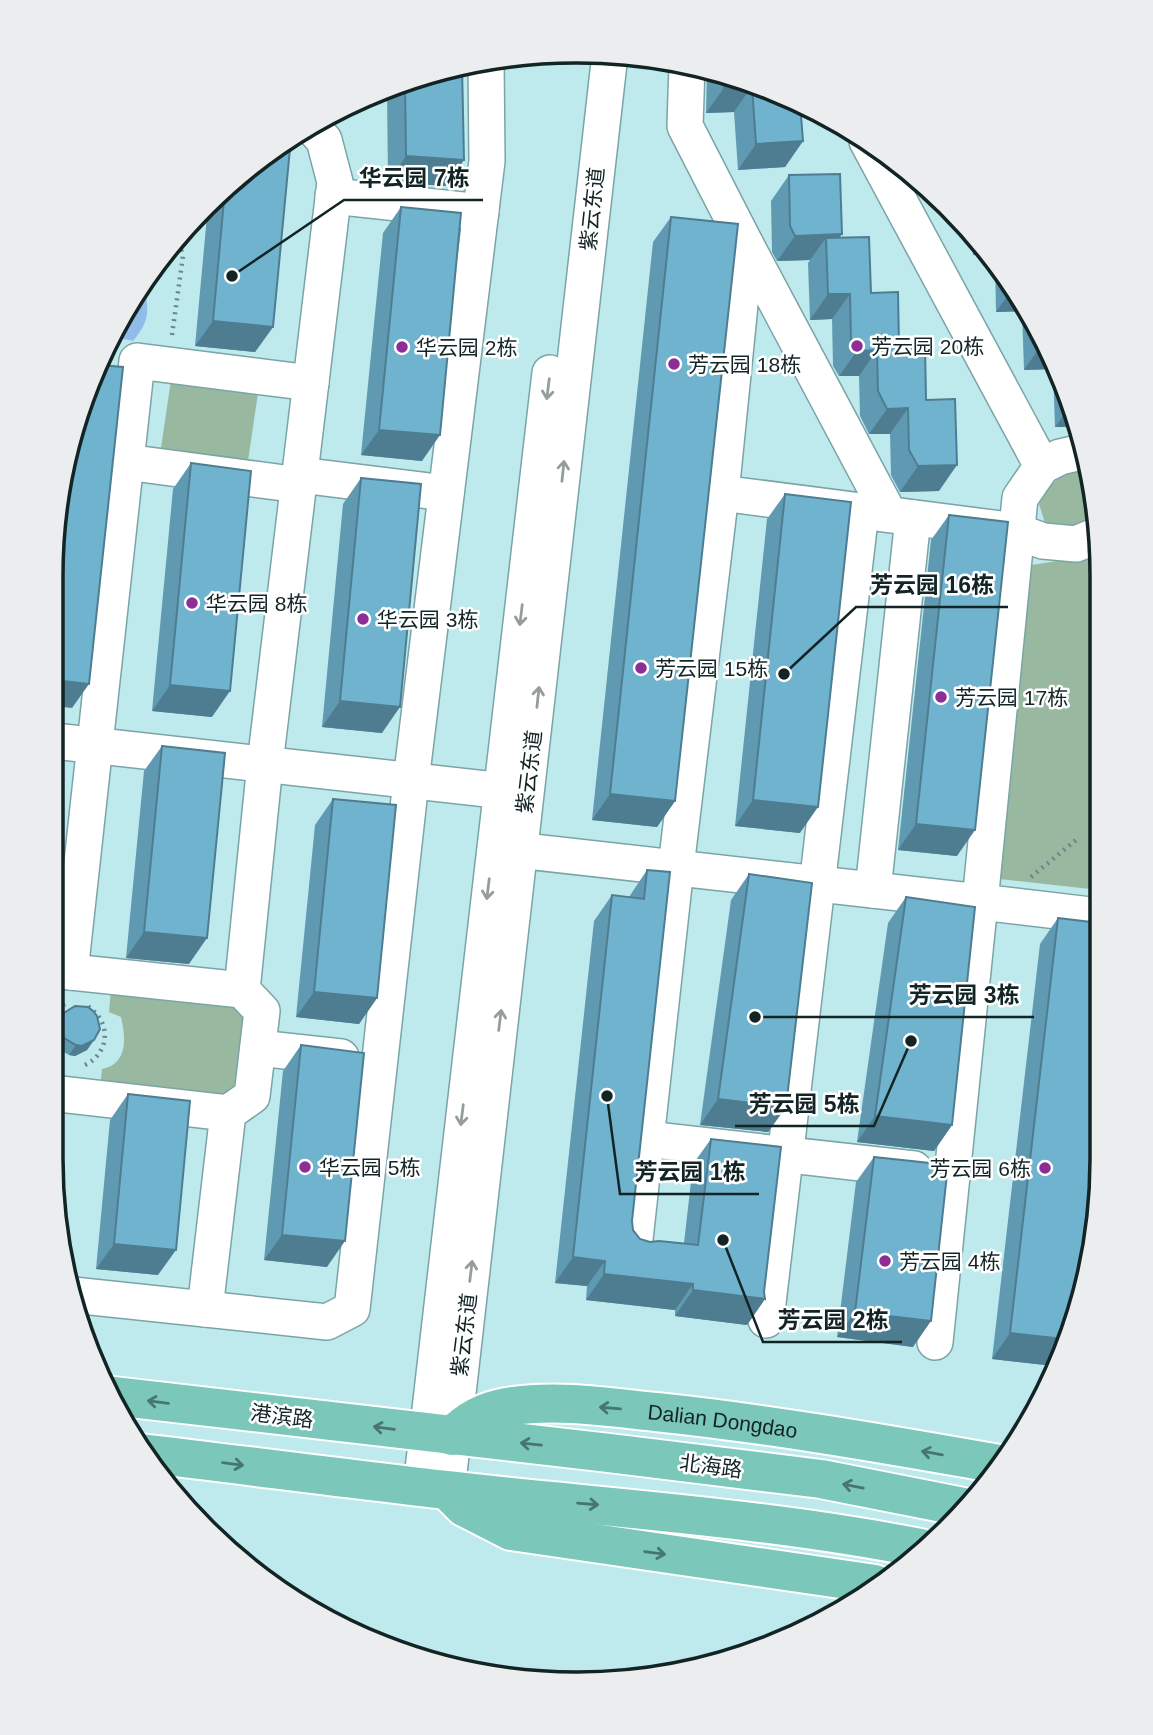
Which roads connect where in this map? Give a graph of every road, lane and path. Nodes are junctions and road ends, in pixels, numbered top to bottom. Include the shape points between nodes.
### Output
1 (587, 63) edge
2 (609, 64) edge
3 (486, 71) edge
4 (687, 75) edge
5 (318, 133) edge
6 (878, 161) edge
7 (333, 195) junction
8 (481, 212) junction
9 (746, 244) junction
10 (181, 249) edge
11 (168, 365) junction
12 (311, 383) junction
13 (1075, 454) edge
14 (126, 462) junction
15 (1042, 466) junction
16 (299, 480) junction
17 (446, 493) junction
18 (721, 493) junction
19 (888, 514) junction
20 (1016, 531) junction
21 (1089, 539) edge
22 (63, 742) edge
23 (95, 745) junction
24 (265, 764) junction
25 (411, 781) junction
26 (514, 792) junction
27 (1076, 840) dead end
28 (506, 849) junction
29 (676, 867) junction
30 (1024, 882) dead end
31 (819, 883) junction
32 (873, 890) junction
33 (980, 902) junction
34 (1090, 915) edge
35 (63, 958) edge
36 (63, 971) edge
37 (242, 990) junction
38 (63, 1005) edge
39 (258, 1048) junction
40 (379, 1062) junction
41 (78, 1067) dead end
42 (63, 1099) edge
43 (228, 1112) junction
44 (646, 1139) junction
45 (786, 1154) junction
46 (953, 1173) junction
47 (634, 1248) edge
48 (81, 1296) edge
49 (205, 1309) junction
50 (766, 1320) edge
51 (935, 1342) edge
52 (122, 1397) edge
53 (439, 1434) junction
54 (158, 1455) edge
55 (990, 1463) edge
56 (434, 1488) junction
57 (955, 1505) edge
58 (913, 1547) edge
59 (865, 1583) edge

1 -> 26 street, 紫云东道
26 -> 2 street, 紫云东道
3 - 8 street via 487,161
4 - 9 street via 685,126
5 - 7 street via 324,140 335,182
6 - 15 street
7 - 8 street
7 - 12 street
8 - 17 street
9 - 18 street
9 - 19 street
10 - 11 path
11 - 12 street
11 - 14 street via 136,361
12 - 16 street
13 - 15 street
14 - 16 street
14 - 23 street
15 - 20 street via 1020,498
16 - 17 street
16 - 24 street
17 - 25 street
18 - 19 street
18 - 29 street
19 - 20 street
19 - 31 street
19 - 32 street
20 - 21 street via 1042,541 1076,544
20 - 33 street
22 - 23 street
23 - 24 street
23 - 35 street
24 - 25 street
24 - 37 street
25 - 26 street
25 - 40 street
26 - 28 street, 紫云东道
27 - 30 path
28 - 29 street
28 - 53 street, 紫云东道
29 - 31 street
29 - 44 street
31 - 32 street
31 - 45 street
32 - 33 street
33 - 34 street
33 - 46 street
36 - 37 street
37 - 39 street via 262,1011
38 - 41 path via 75,1003 95,1011 105,1029 103,1049
39 - 40 street
39 - 43 street via 252,1097
40 - 49 street via 352,1309 327,1322
42 - 43 street
43 - 49 street
44 - 45 street
44 - 47 street
45 - 46 street
45 - 50 street
46 - 51 street
48 - 49 street
53 -> 52 main road, 港滨路
55 -> 53 main road, Dalian Dongdao via 722,1419 554,1404 507,1407
53 - 56 street, 紫云东道
57 -> 53 main road, 北海路 via 821,1479
54 -> 56 main road
56 -> 58 main road via 688,1513
56 -> 59 main road via 511,1531

